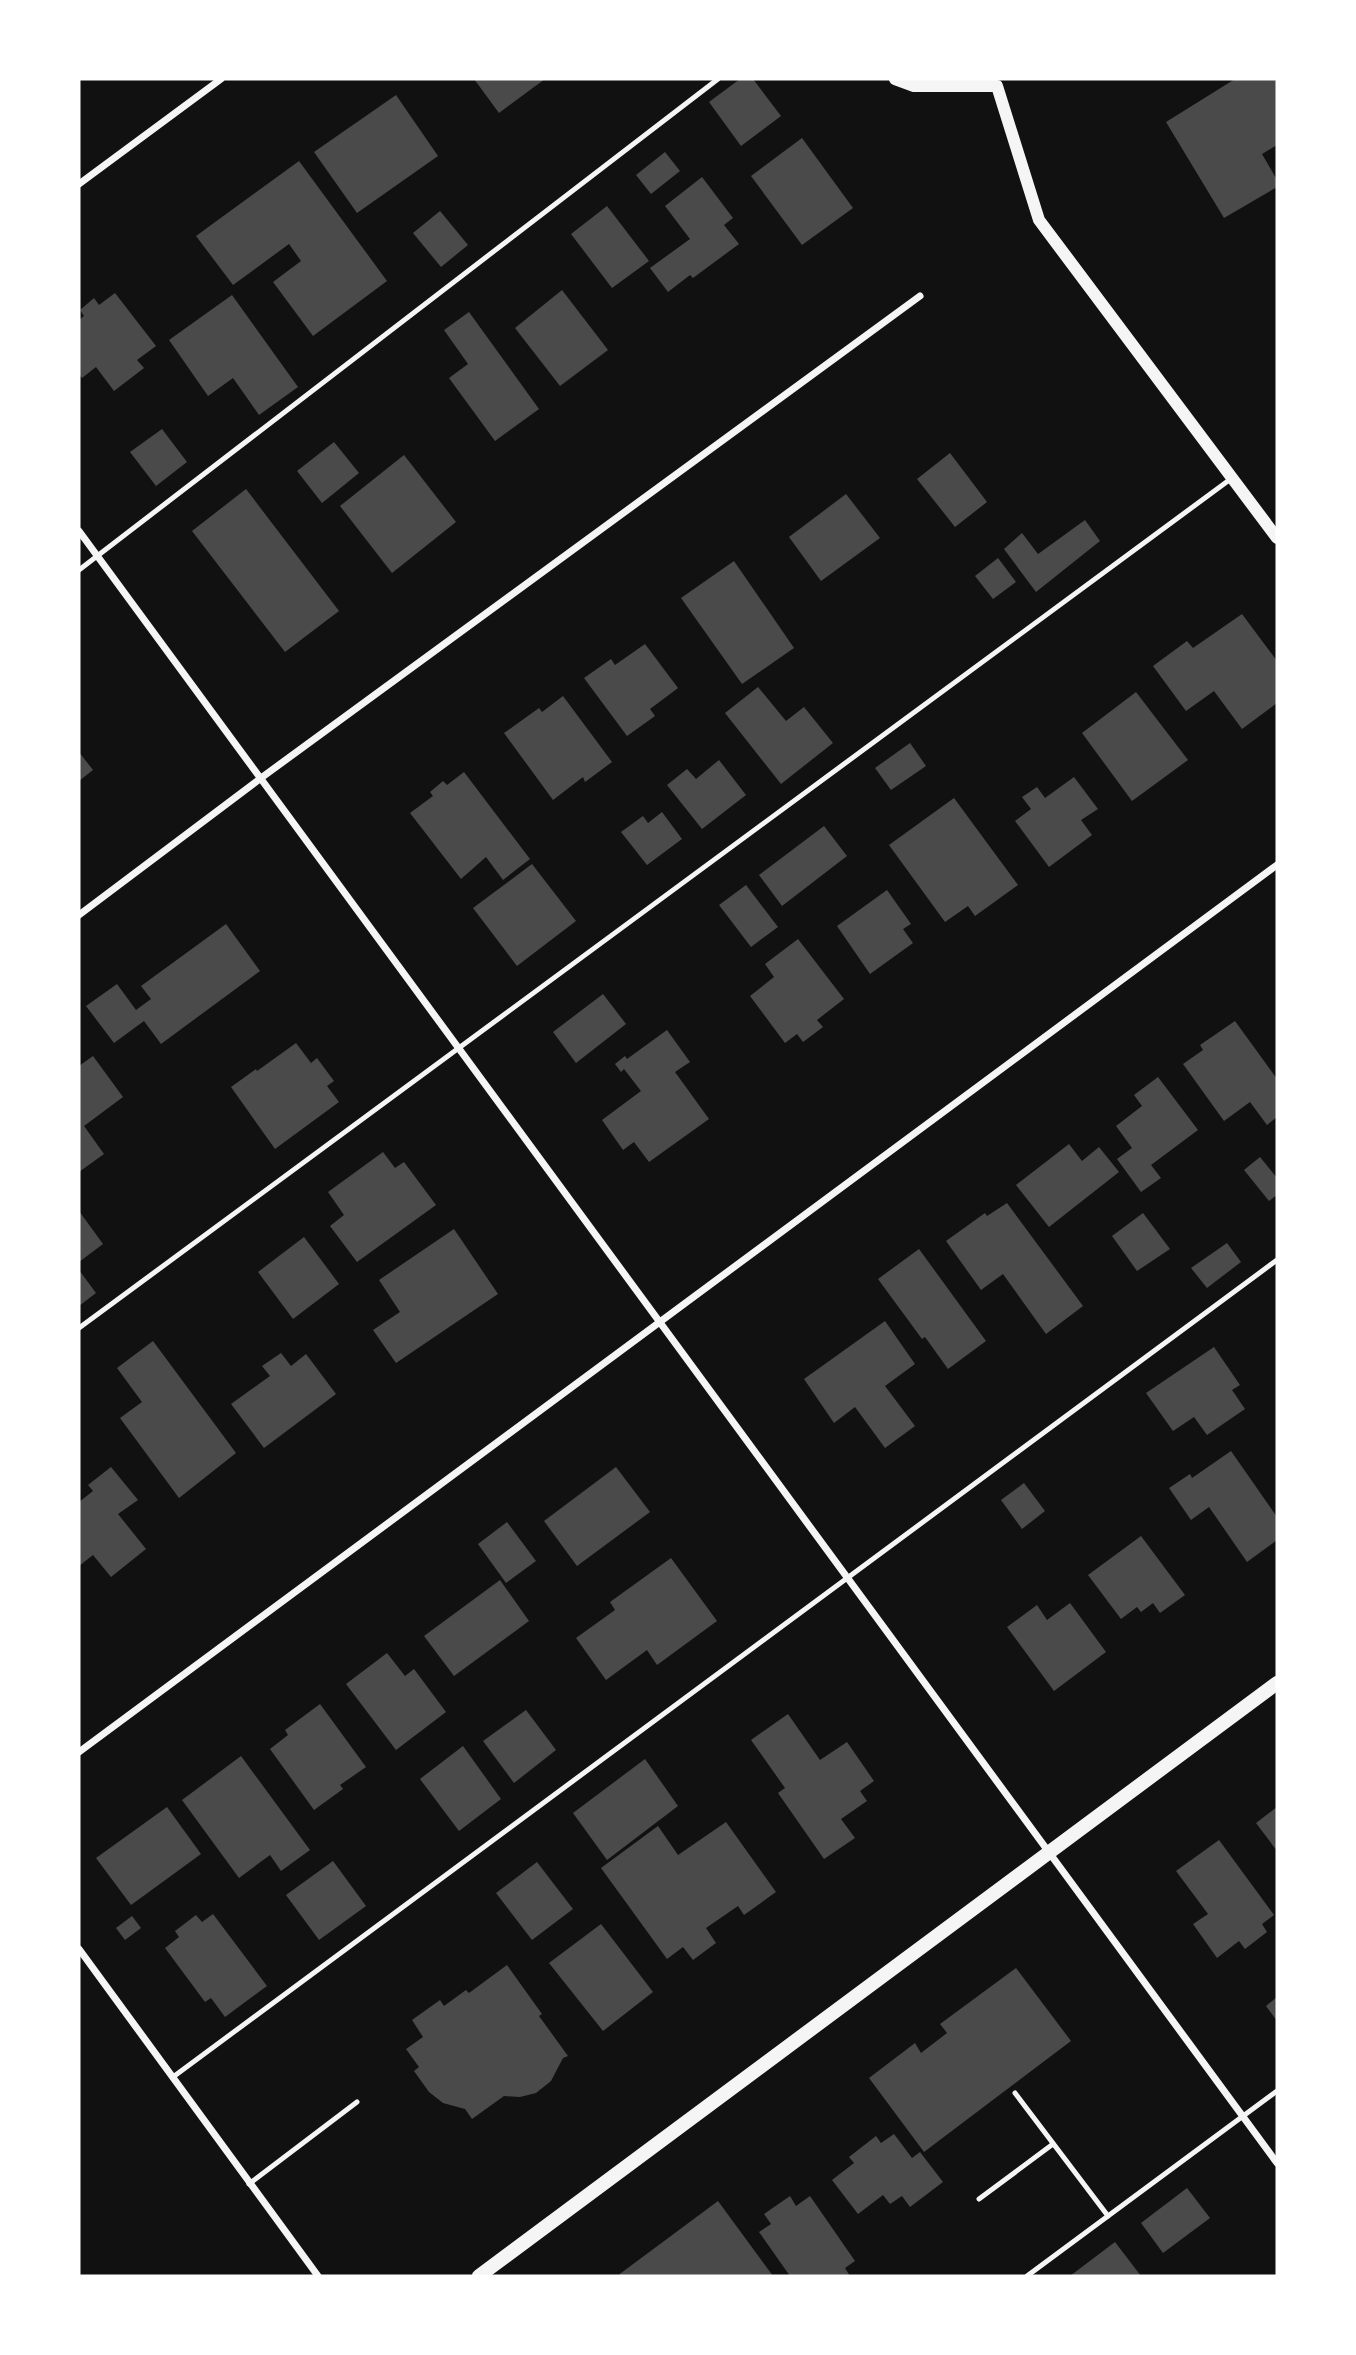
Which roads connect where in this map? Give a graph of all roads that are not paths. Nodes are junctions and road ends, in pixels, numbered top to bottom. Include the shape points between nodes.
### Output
1 (221, 79) edge
2 (718, 79) edge
3 (895, 79) edge
4 (997, 82) edge
5 (79, 184) edge
6 (920, 296) dead end
7 (1232, 478) junction
8 (79, 531) edge
9 (1277, 538) edge
10 (97, 556) junction
11 (79, 570) edge
12 (261, 778) junction
13 (1277, 865) edge
14 (79, 915) edge
15 (458, 1047) junction
16 (1277, 1260) edge
17 (660, 1322) junction
18 (79, 1328) edge
19 (848, 1578) junction
20 (1277, 1683) edge
21 (79, 1752) edge
22 (1049, 1852) junction
23 (79, 1949) edge
24 (173, 2077) junction
25 (1277, 2091) edge
26 (1015, 2093) dead end
27 (357, 2102) dead end
28 (1243, 2116) junction
29 (1053, 2144) junction
30 (1277, 2164) edge
31 (249, 2184) junction
32 (979, 2199) dead end
33 (1108, 2216) junction
34 (318, 2276) edge
35 (479, 2276) edge
36 (1027, 2276) edge

1 - 5 street
2 - 10 lane
3 - 4 street via 914,86
4 - 7 street via 1039,220
6 - 12 street
7 - 9 street
7 - 15 lane
8 - 10 street
10 - 11 lane
10 - 12 street
12 - 14 street
12 - 15 street
13 - 17 street
15 - 17 street
15 - 18 lane
16 - 19 lane
17 - 19 street
17 - 21 street
19 - 22 street
19 - 24 lane
20 - 22 main road
22 - 28 street
22 - 35 main road
23 - 24 street
24 - 31 street
25 - 28 lane
26 - 29 lane
27 - 31 lane
28 - 30 street
28 - 33 lane
29 - 32 lane
29 - 33 lane
31 - 34 street
33 - 36 lane

